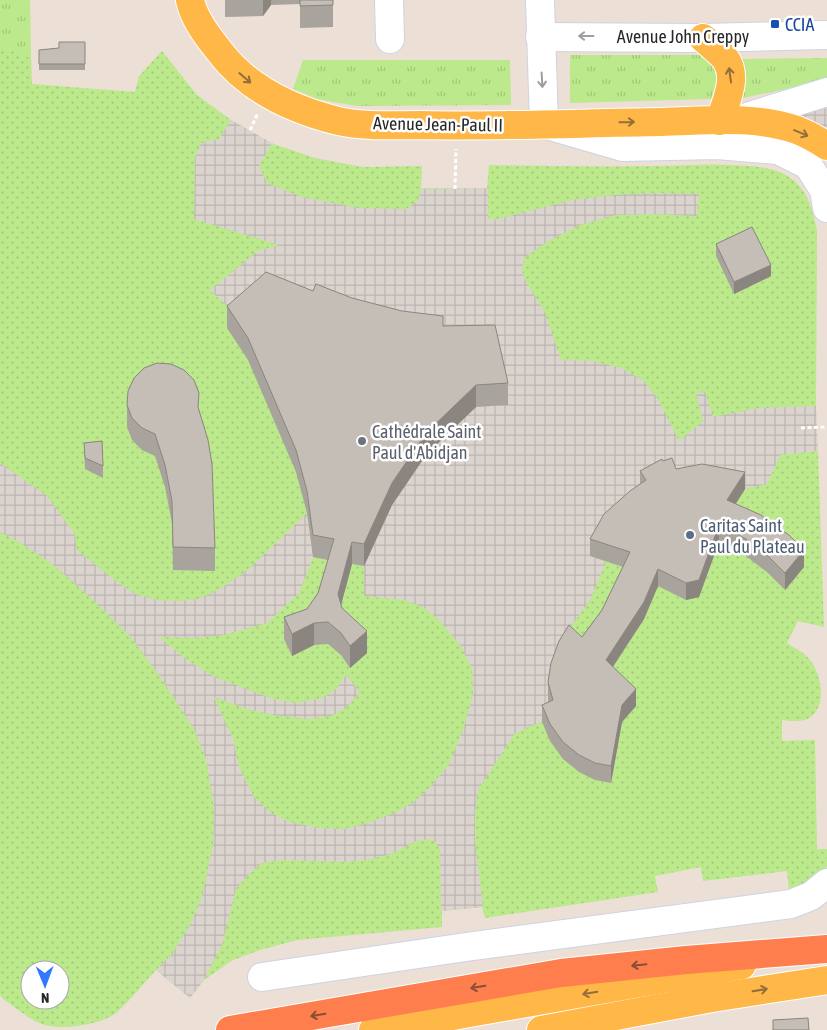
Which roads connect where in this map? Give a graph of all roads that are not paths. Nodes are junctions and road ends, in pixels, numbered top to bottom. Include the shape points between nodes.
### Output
1 (190, 0) edge
2 (389, 0) edge
3 (540, 0) edge
4 (827, 35) edge
5 (540, 37) junction
6 (703, 38) junction
7 (390, 39) dead end
8 (827, 92) edge
9 (729, 120) junction
10 (544, 124) junction
11 (827, 146) edge
12 (827, 208) edge
13 (827, 883) edge
14 (827, 949) edge
15 (262, 977) dead end
16 (827, 980) edge
17 (566, 1028) edge
18 (230, 1030) edge
19 (372, 1030) edge
20 (541, 1030) edge

1 -> 10 main road, Avenue Jean-Paul II via 203,29 223,57 266,94 298,108 356,124
2 - 7 street
3 - 5 street
4 - 6 street, Avenue John Creppy
6 -> 5 street, Avenue John Creppy
5 -> 10 street
9 -> 6 main road via 731,72 725,58
8 - 9 street, Avenue Jean-Paul II
10 -> 9 main road, Avenue Jean-Paul II
9 -> 11 main road, Avenue Jean-Paul II via 797,130
10 - 12 street via 623,147 717,145 778,150 808,165 824,190
13 - 15 street via 811,896 791,904
14 -> 18 highway via 560,972
14 -> 19 main road
17 -> 16 main road via 712,998
17 - 20 main road

